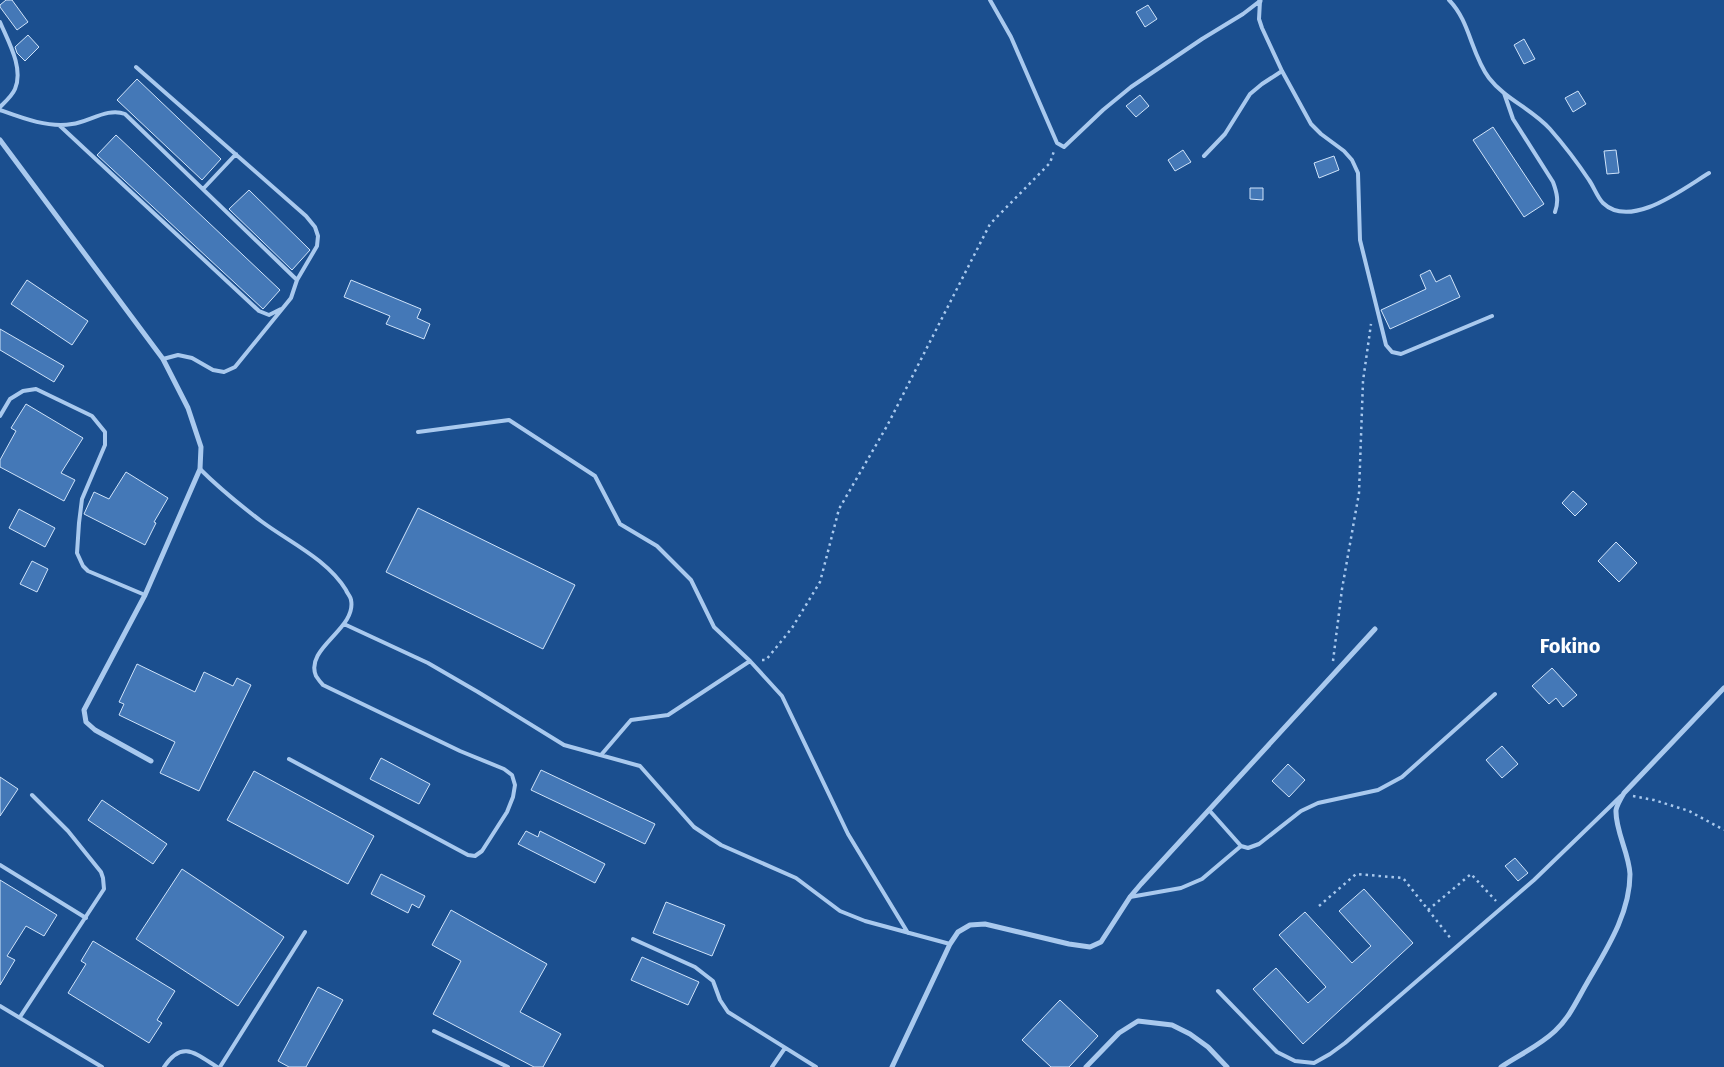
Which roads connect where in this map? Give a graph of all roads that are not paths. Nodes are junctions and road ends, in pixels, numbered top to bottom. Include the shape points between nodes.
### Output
1 (990, 0) edge
2 (1260, 0) edge
3 (1449, 0) edge
4 (0, 22) edge
5 (136, 67) dead end
6 (1282, 71) junction
7 (1504, 93) junction
8 (0, 108) edge
9 (59, 124) junction
10 (0, 140) edge
11 (236, 154) junction
12 (1204, 156) dead end
13 (1709, 173) dead end
14 (203, 189) junction
15 (1554, 212) dead end
16 (297, 280) junction
17 (283, 308) junction
18 (1492, 316) dead end
19 (164, 359) junction
20 (0, 416) edge
21 (418, 432) dead end
22 (200, 469) junction
23 (145, 595) junction
24 (344, 624) junction
25 (1375, 629) dead end
26 (750, 661) junction
27 (1724, 688) edge
28 (1495, 694) dead end
29 (601, 755) junction
30 (289, 759) dead end
31 (151, 761) dead end
32 (1624, 793) junction
33 (32, 795) dead end
34 (1209, 810) junction
35 (1241, 846) junction
36 (0, 865) edge
37 (1130, 897) junction
38 (86, 918) junction
39 (305, 932) dead end
40 (908, 933) junction
41 (633, 939) dead end
42 (950, 944) junction
43 (1218, 991) dead end
44 (0, 1006) edge
45 (20, 1017) junction
46 (434, 1031) dead end
47 (785, 1048) junction
48 (102, 1067) edge
49 (164, 1067) edge
50 (218, 1067) edge
51 (508, 1067) edge
52 (772, 1067) edge
53 (816, 1067) edge
54 (892, 1067) edge
55 (1086, 1067) edge
56 (1227, 1067) edge
57 (1501, 1067) edge

1 - 2 lane via 1011,37 1061,146 1066,146 1131,87
2 - 6 lane via 1259,19
3 - 7 lane via 1463,20 1477,59 1489,79
4 - 8 lane via 15,59 18,79 15,90
5 - 11 lane
6 - 12 lane via 1250,94 1225,134
6 - 18 lane via 1311,124 1344,151 1358,173 1360,240 1386,346 1401,354
7 - 13 lane via 1549,128 1603,203 1615,210 1634,212 1646,209
7 - 15 lane via 1513,119 1553,182 1558,204
8 - 9 lane via 25,119
9 - 14 lane via 71,125 119,112 125,114
9 - 17 lane via 259,311 269,315
10 - 19 street
11 - 14 lane
11 - 16 lane via 315,227 317,246
14 - 16 lane
16 - 17 lane
17 - 19 lane via 235,367 224,372 213,370 192,358 178,355
19 - 22 street via 188,408 201,447
20 - 23 lane via 10,399 23,391 36,389 92,416 105,432 105,445 82,499 77,553 88,571
21 - 26 lane via 509,420 595,476 620,524 657,546 691,580 714,627
22 - 23 street
22 - 24 lane via 215,485 316,559 341,583 351,600 350,614
23 - 31 street via 84,710 86,722 95,730
24 - 29 lane via 428,663 564,745
24 - 30 lane via 318,655 316,676 323,686 504,769 512,775 515,785 507,812 482,852 468,855
25 - 34 street
26 - 29 lane via 668,715 631,720
26 - 40 lane via 782,696 848,834
27 - 32 street
28 - 35 lane via 1402,777 1378,790 1318,803 1301,811 1259,844 1248,848
29 - 40 lane via 640,766 694,827 721,845 796,878 840,911
32 - 43 lane via 1534,880 1458,947 1345,1043 1314,1063 1295,1060 1278,1052
32 - 57 street via 1616,808 1630,874 1624,909 1615,933 1564,1021 1528,1051
33 - 38 lane via 68,831 101,872 104,890
34 - 35 lane
34 - 37 street
35 - 37 lane via 1202,879 1181,888
36 - 38 lane
37 - 42 street via 1101,942 1090,947 985,924 958,932
38 - 45 lane
39 - 50 lane
40 - 42 lane
41 - 47 lane via 695,967 713,981 728,1012
42 - 54 street
44 - 45 lane
45 - 48 lane
46 - 51 lane
47 - 52 lane
47 - 53 lane
49 - 50 lane via 170,1057 180,1051 192,1051
55 - 56 street via 1119,1032 1138,1021 1172,1025 1190,1034

